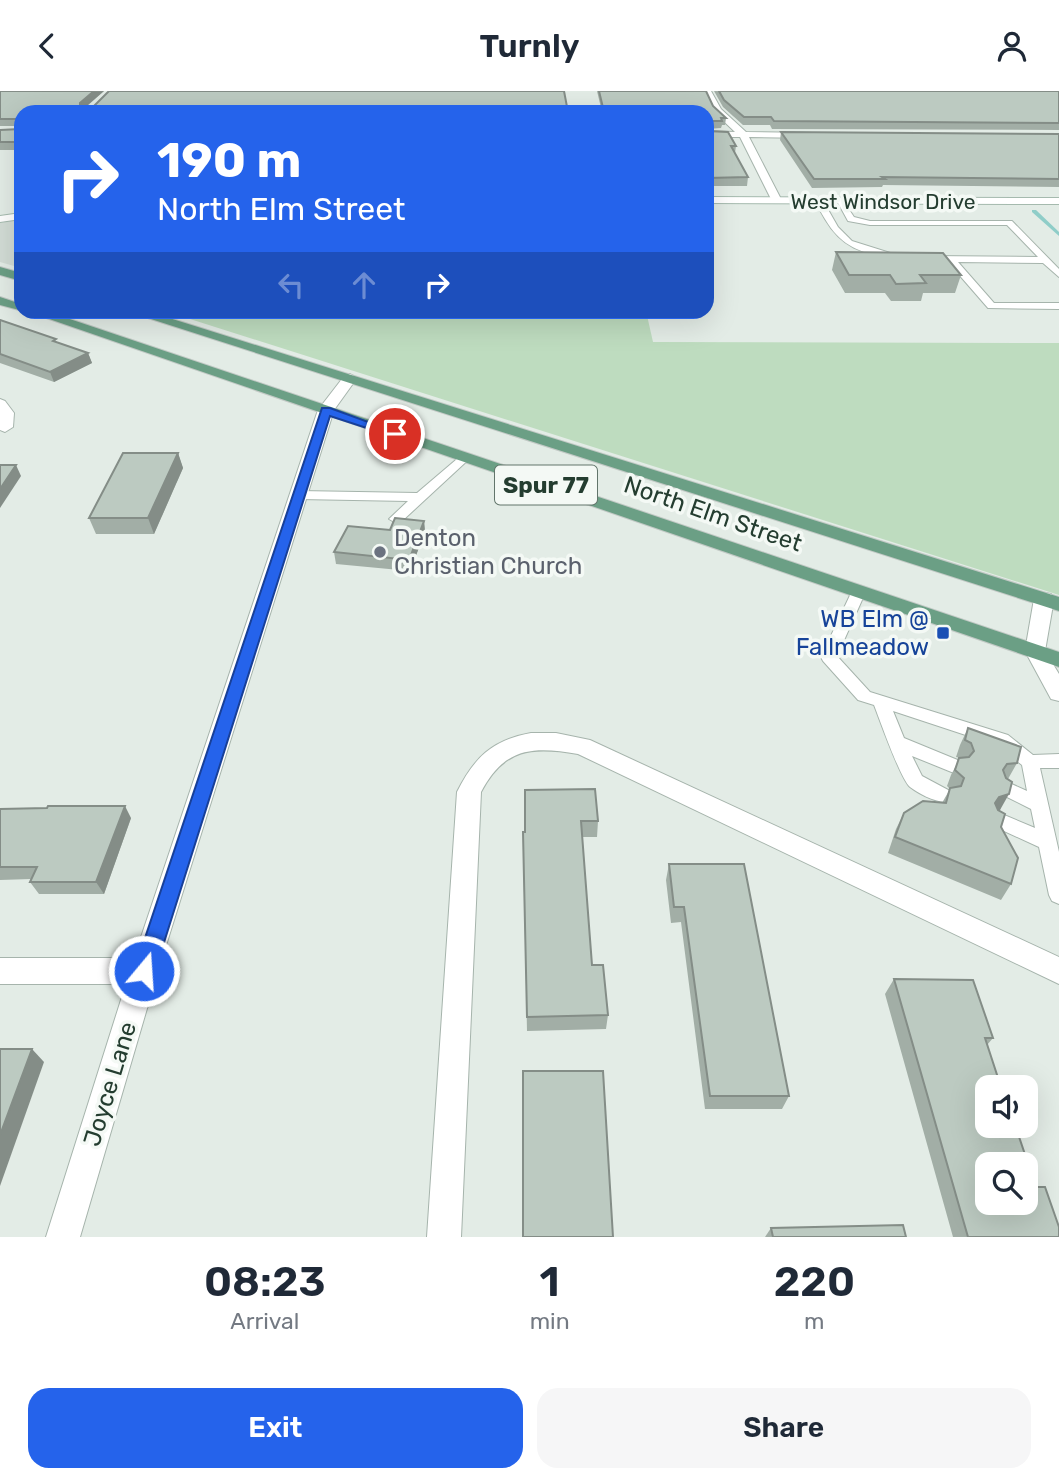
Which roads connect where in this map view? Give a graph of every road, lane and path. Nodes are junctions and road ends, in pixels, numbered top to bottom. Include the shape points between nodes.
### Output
1 (707, 91) edge
2 (714, 134) edge
3 (743, 134) junction
4 (820, 135) edge
5 (714, 200) edge
6 (777, 201) junction
7 (819, 201) junction
8 (839, 201) junction
9 (1059, 201) edge
10 (908, 258) edge
11 (919, 259) edge
12 (951, 260) junction
13 (1045, 260) junction
14 (1059, 274) edge
15 (1059, 306) edge
16 (56, 319) edge
17 (158, 319) edge
18 (350, 378) junction
19 (0, 404) edge
20 (326, 410) junction
21 (5, 427) dead end
22 (464, 457) junction
23 (299, 495) junction
24 (420, 497) junction
25 (396, 519) edge
26 (859, 591) junction
27 (1051, 602) edge
28 (1035, 652) junction
29 (1059, 660) edge
30 (1059, 693) edge
31 (880, 701) junction
32 (898, 742) junction
33 (1059, 761) edge
34 (1030, 762) junction
35 (954, 766) edge
36 (1005, 788) edge
37 (944, 796) dead end
38 (1040, 805) junction
39 (997, 820) edge
40 (1048, 842) junction
41 (1059, 895) edge
42 (0, 971) edge
43 (144, 971) junction
44 (1059, 971) edge
45 (63, 1237) edge
46 (444, 1237) edge

1 - 3 street via 717,110
2 - 3 street
3 - 4 street
3 - 6 street
5 - 6 street, West Windsor Drive
6 - 7 street, West Windsor Drive
7 - 8 street, West Windsor Drive
7 - 10 lane via 842,240
8 - 9 street, West Windsor Drive
8 - 13 lane via 851,219 870,223 1009,223
11 - 12 lane
12 - 13 lane
12 - 15 lane via 991,306
13 - 14 lane
16 - 20 main road, North Elm Street / Spur 77
17 - 18 main road, North Elm Street / Spur 77
18 - 20 street, Joyce Lane
18 - 27 main road, North Elm Street / Spur 77
19 - 21 street via 6,413
20 - 22 main road, North Elm Street / Spur 77
20 - 23 street, Joyce Lane
22 - 24 lane
22 - 26 main road, North Elm Street / Spur 77
23 - 24 lane
23 - 43 street, Joyce Lane
24 - 25 lane
26 - 28 main road, North Elm Street / Spur 77
26 - 31 lane via 829,657 864,696
27 - 28 street
28 - 29 main road, North Elm Street / Spur 77
28 - 30 street
31 - 32 lane
31 - 34 lane via 1002,740
32 - 35 lane
32 - 37 lane via 915,781
33 - 34 lane
34 - 38 lane
36 - 38 lane
38 - 40 lane
39 - 40 lane
40 - 41 lane
42 - 43 street
43 - 45 street, Joyce Lane
44 - 46 street via 582,746 551,740 511,744 486,764 469,792

